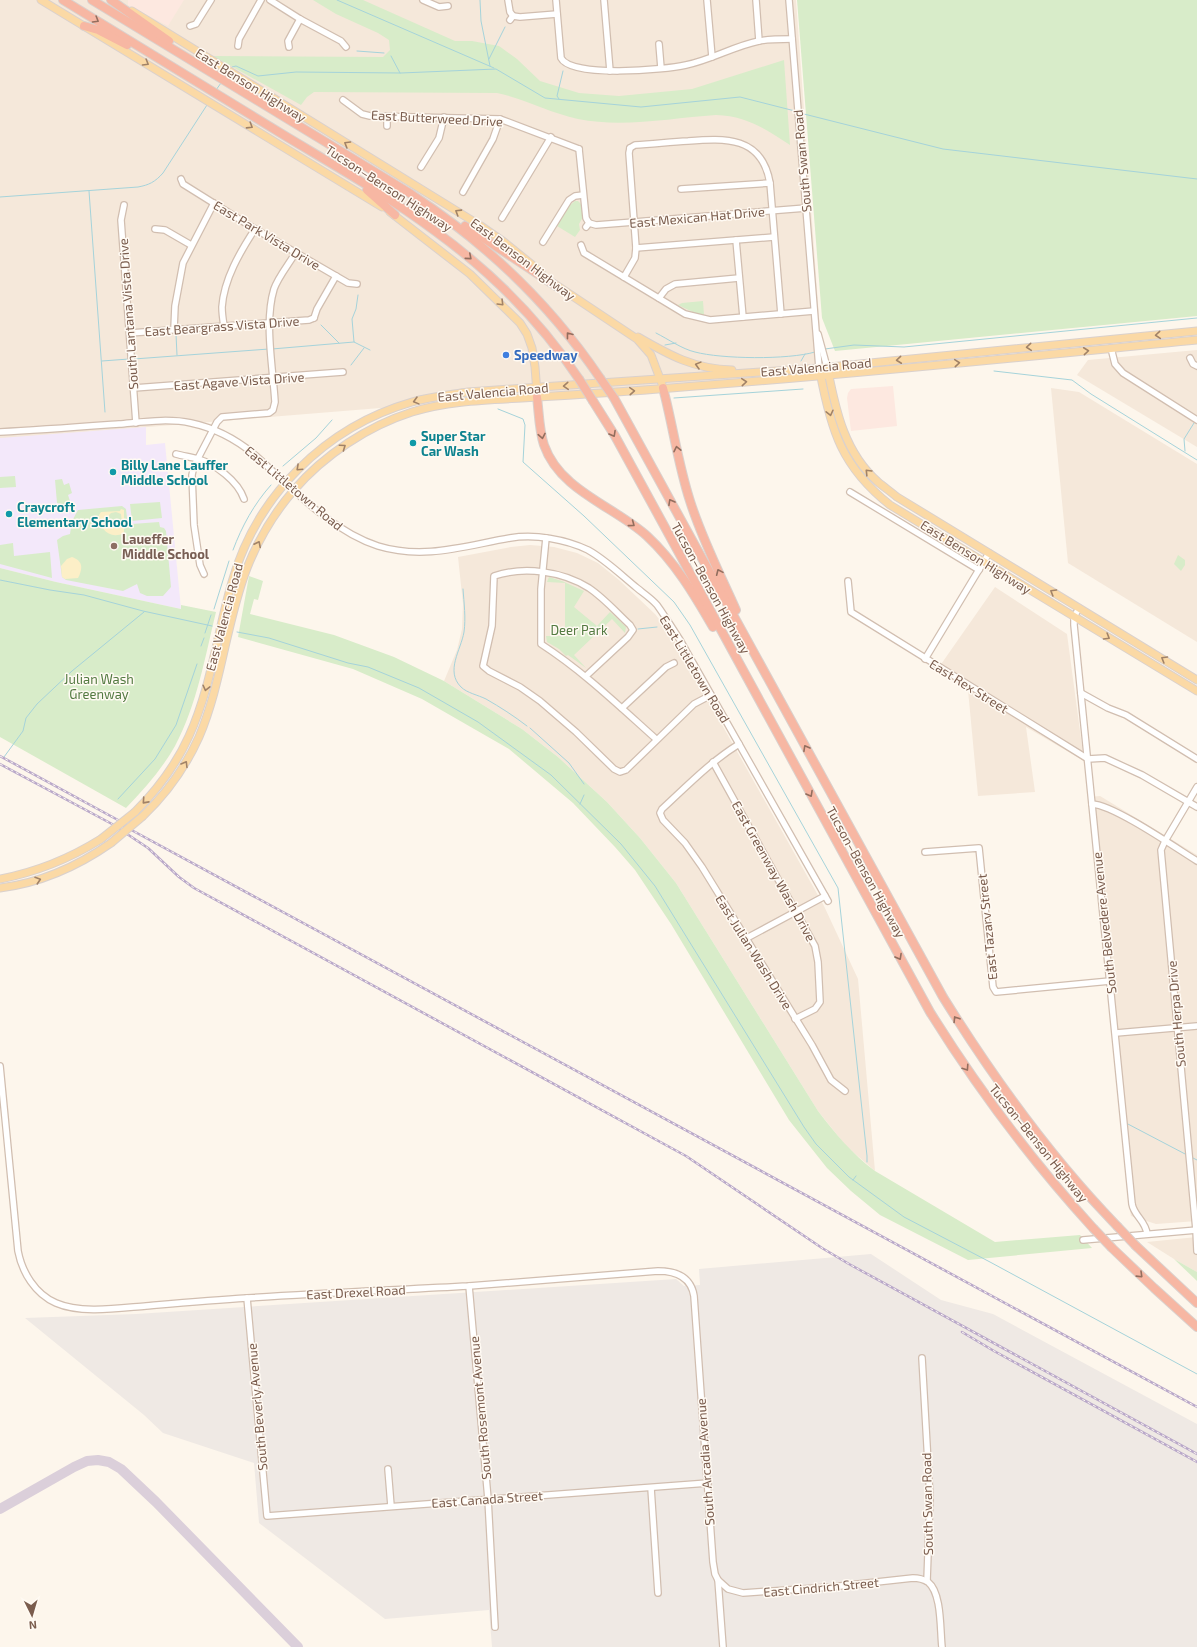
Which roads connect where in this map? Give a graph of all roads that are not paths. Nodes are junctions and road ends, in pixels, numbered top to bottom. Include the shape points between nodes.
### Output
1 (41, 0) edge
2 (63, 0) edge
3 (92, 0) edge
4 (111, 0) edge
5 (115, 0) edge
6 (211, 0) edge
7 (261, 0) edge
8 (270, 0) edge
9 (423, 0) edge
10 (451, 0) edge
11 (508, 0) edge
12 (556, 0) edge
13 (604, 0) edge
14 (707, 0) edge
15 (756, 0) edge
16 (789, 0) edge
17 (557, 14) junction
18 (300, 19) junction
19 (84, 26) junction
20 (190, 26) dead end
21 (792, 39) junction
22 (759, 41) junction
23 (659, 44) dead end
24 (238, 46) dead end
25 (289, 47) dead end
26 (346, 47) dead end
27 (151, 54) junction
28 (712, 57) junction
29 (661, 68) junction
30 (610, 71) junction
31 (217, 75) junction
32 (343, 100) dead end
33 (387, 116) junction
34 (444, 117) junction
35 (500, 119) junction
36 (387, 126) dead end
37 (551, 138) junction
38 (351, 158) junction
39 (421, 167) dead end
40 (344, 172) junction
41 (181, 179) dead end
42 (770, 183) junction
43 (681, 189) dead end
44 (463, 192) dead end
45 (583, 195) junction
46 (214, 203) junction
47 (124, 205) dead end
48 (806, 208) junction
49 (772, 211) junction
50 (395, 215) junction
51 (502, 218) dead end
52 (634, 222) junction
53 (155, 229) dead end
54 (255, 229) junction
55 (774, 237) junction
56 (736, 240) junction
57 (543, 242) dead end
58 (191, 245) junction
59 (581, 245) dead end
60 (636, 248) junction
61 (296, 252) junction
62 (336, 276) junction
63 (624, 277) junction
64 (739, 278) junction
65 (356, 284) dead end
66 (556, 286) junction
67 (658, 298) junction
68 (814, 311) junction
69 (781, 314) junction
70 (743, 317) junction
71 (612, 322) junction
72 (269, 323) junction
73 (224, 326) junction
74 (174, 329) junction
75 (1197, 331) edge
76 (130, 333) junction
77 (1197, 340) edge
78 (820, 348) junction
79 (1111, 348) junction
80 (1190, 358) dead end
81 (1197, 366) edge
82 (764, 371) junction
83 (828, 371) junction
84 (343, 372) dead end
85 (820, 372) junction
86 (274, 378) junction
87 (661, 380) junction
88 (134, 388) junction
89 (663, 388) junction
90 (537, 393) junction
91 (1197, 420) edge
92 (136, 423) junction
93 (213, 430) junction
94 (0, 432) edge
95 (176, 454) dead end
96 (199, 459) junction
97 (285, 483) junction
98 (293, 490) junction
99 (850, 492) dead end
100 (244, 499) dead end
101 (546, 538) junction
102 (989, 553) junction
103 (984, 562) junction
104 (979, 570) junction
105 (543, 572) junction
106 (204, 574) dead end
107 (848, 581) dead end
108 (1080, 608) junction
109 (1074, 617) junction
110 (925, 658) junction
111 (674, 663) dead end
112 (764, 671) junction
113 (586, 676) junction
114 (1197, 680) edge
115 (1197, 691) edge
116 (1081, 693) junction
117 (711, 695) junction
118 (622, 708) junction
119 (656, 740) junction
120 (739, 744) junction
121 (1088, 759) junction
122 (1197, 759) edge
123 (713, 762) junction
124 (800, 776) junction
125 (1197, 787) edge
126 (1188, 801) junction
127 (1092, 804) junction
128 (1197, 807) edge
129 (1165, 841) junction
130 (925, 852) dead end
131 (1197, 861) edge
132 (0, 879) edge
133 (0, 888) edge
134 (797, 911) junction
135 (745, 939) junction
136 (1110, 982) junction
137 (795, 1019) junction
138 (1197, 1026) edge
139 (1177, 1028) junction
140 (1116, 1033) junction
141 (0, 1066) edge
142 (845, 1090) dead end
143 (1197, 1230) edge
144 (1147, 1234) junction
145 (1084, 1240) dead end
146 (1197, 1251) edge
147 (686, 1278) joint
148 (470, 1286) junction
149 (247, 1298) junction
150 (1197, 1303) edge
151 (1197, 1327) edge
152 (922, 1358) dead end
153 (388, 1469) dead end
154 (708, 1483) junction
155 (651, 1488) junction
156 (488, 1499) junction
157 (391, 1506) junction
158 (267, 1516) joint
159 (718, 1580) junction
160 (927, 1581) junction
161 (658, 1593) dead end
162 (495, 1627) dead end
163 (723, 1647) edge
164 (942, 1647) edge

1 - 19 main road
2 -> 27 highway, Tucson–Benson Highway
3 - 31 highway
4 - 31 highway
66 -> 5 main road, East Benson Highway via 481,226
6 - 20 street via 196,24
7 - 24 street via 239,38
8 - 18 street
9 - 10 street via 449,9
11 - 17 street via 511,18
12 - 17 street
13 - 30 street
14 - 28 street
15 - 22 street
16 - 21 street, South Swan Road
17 - 30 street via 561,62 585,69
18 - 25 street via 288,41
18 - 26 street via 341,41
19 - 27 highway
19 -> 50 main road
21 - 22 street
21 - 48 street, South Swan Road
22 - 28 street
23 - 29 street
27 - 40 highway, Tucson–Benson Highway
28 - 29 street via 684,66
29 - 30 street
31 - 38 highway, Tucson–Benson Highway
32 - 33 street, East Butterweed Drive via 362,114
33 - 34 street, East Butterweed Drive
33 - 36 street
34 - 35 street, East Butterweed Drive
34 - 39 street via 439,138
35 - 37 street, East Butterweed Drive
35 - 44 street via 493,139
37 - 45 street, East Butterweed Drive via 580,148
37 - 51 street
38 - 66 highway via 435,207
112 -> 38 highway, Tucson–Benson Highway, bridge via 614,398 559,323 500,262 464,232 436,211
40 - 50 highway
40 -> 124 highway, Tucson–Benson Highway, bridge via 418,218 480,267 539,328 579,380 615,436
41 - 46 street, East Park Vista Drive via 184,184
42 - 43 street
42 - 49 street
42 - 52 street via 769,175 758,156 748,147 731,140 716,138 635,145 629,147
45 - 52 street, East Mexican Hat Drive via 587,225
45 - 57 street via 574,196 569,200
46 - 54 street, East Park Vista Drive
46 - 58 street
47 - 76 street, South Lantana Vista Drive via 121,220
48 - 49 street, East Mexican Hat Drive
48 - 68 street, South Swan Road
49 - 52 street, East Mexican Hat Drive
49 - 55 street
50 -> 90 main road via 470,274 520,323 532,348
52 - 60 street
53 - 58 street via 165,230
54 - 61 street, East Park Vista Drive
54 - 73 street via 240,252 225,290 222,307
55 - 56 street
55 - 69 street
56 - 60 street
56 - 64 street
58 - 74 street via 178,284
59 - 63 street via 584,253
60 - 63 street via 635,258
61 - 62 street, East Park Vista Drive
61 - 72 street via 275,288
62 - 65 street, East Park Vista Drive via 348,283
62 - 72 street, East Beargrass Vista Drive via 317,309 316,319
63 - 67 street
64 - 67 street via 675,284
64 - 70 street
66 - 71 main road, East Benson Highway
67 - 70 street via 697,318 710,320
68 - 69 street
68 - 78 street, South Swan Road
69 - 70 street
82 -> 71 main road via 718,370 688,363
71 - 87 main road, East Benson Highway via 645,347
72 - 73 street, East Beargrass Vista Drive
72 - 86 street
73 - 74 street, East Beargrass Vista Drive
74 - 76 street, East Beargrass Vista Drive
75 -> 83 main road, East Valencia Road
76 - 88 street, South Lantana Vista Drive
77 - 79 main road, East Valencia Road
78 - 83 street, South Swan Road
78 - 85 street, South Swan Road
83 -> 79 main road, East Valencia Road
79 - 91 street via 1115,364 1123,373 1140,381
80 - 81 street
82 - 85 main road, East Valencia Road
82 - 87 main road, East Valencia Road
83 - 85 main road, East Valencia Road
102 -> 83 main road, East Benson Highway via 897,497 863,468 843,432
84 - 86 street, East Agave Vista Drive
89 -> 85 main road, East Valencia Road
85 -> 103 main road, East Benson Highway via 836,437 860,478 890,505
86 - 88 street, East Agave Vista Drive
86 - 93 street via 275,406 271,412 222,417
87 - 89 main road, East Benson Highway
87 -> 90 main road, East Valencia Road
88 - 92 street, South Lantana Vista Drive
90 -> 89 main road, East Valencia Road
112 -> 89 highway via 694,515 679,462
90 -> 97 main road, East Valencia Road via 448,395 391,409 352,427 326,444
98 -> 90 main road, East Valencia Road via 339,450 373,428 400,416 432,406
90 -> 124 highway via 542,437 553,463 570,482 638,529 672,562
92 - 93 street, East Littletown Road via 182,421
92 - 94 street, East Littletown Road
93 - 96 street
93 - 97 street, East Littletown Road via 244,446
95 - 96 street
96 - 100 street via 226,475
96 - 106 street via 192,475 193,505 200,565
97 - 98 street, East Littletown Road
97 -> 132 main road, East Valencia Road, bridge via 267,505 239,558 201,703 189,737 165,778 135,812 101,839 62,861 26,874
98 - 101 street, East Littletown Road via 349,534 402,552 437,552 512,538
133 -> 98 main road, East Valencia Road, bridge via 28,883 54,874 111,844 143,816 171,785 186,762 209,709 247,568 263,533
99 - 104 street, East Benson Highway
101 - 105 street
101 - 117 street, East Littletown Road via 571,543 588,551 619,572 655,603 680,640
102 - 103 street
108 -> 102 main road, East Benson Highway
103 - 104 street
103 - 109 main road, East Benson Highway
104 - 110 street
105 - 113 street via 540,589 541,644
105 - 113 street via 558,574 590,589 633,630
105 - 119 street via 527,571 494,576 492,626 483,666 540,701 620,772 626,770
107 - 110 street, East Rex Street via 851,612
108 - 109 street
114 -> 108 main road, East Benson Highway
109 -> 115 main road, East Benson Highway
109 - 116 street, South Belvedere Avenue
110 - 121 street, East Rex Street
111 - 118 street via 666,667
150 -> 112 highway, Tucson–Benson Highway, bridge via 1136,1246 1070,1174 1031,1127 973,1045 924,965
113 - 118 street
116 - 121 street, South Belvedere Avenue
116 - 122 street via 1126,715
117 - 119 street via 694,704
117 - 120 street, East Littletown Road
118 - 119 street
120 - 123 street
120 - 134 street, East Littletown Road via 826,899
121 - 126 street via 1105,758
121 - 127 street, South Belvedere Avenue
123 - 134 street, East Greenway Wash Drive
123 - 135 street, East Julian Wash Drive via 660,813 702,866
124 -> 151 highway, Tucson–Benson Highway, bridge via 919,994 955,1051 1015,1135 1093,1228
125 - 126 street, South Herpa Drive
126 - 128 street
126 - 129 street, South Herpa Drive
127 - 129 street via 1123,816
127 - 136 street, South Belvedere Avenue
129 - 131 street
129 - 139 street, South Herpa Drive via 1161,853
130 - 136 street, East Tazarv Street via 979,848 993,987 996,992
134 - 135 street
134 - 137 street, East Greenway Wash Drive via 815,946 820,1002 815,1009
135 - 137 street, East Julian Wash Drive
136 - 140 street, South Belvedere Avenue
137 - 142 street, East Julian Wash Drive via 831,1080
138 - 139 street
139 - 140 street
139 - 143 street, South Herpa Drive
140 - 144 street, South Belvedere Avenue via 1132,1204 1135,1213 1145,1224
141 - 149 street, East Drexel Road via 18,1251 25,1274 42,1294 55,1303 71,1308 113,1308
143 - 144 street
143 - 146 street, South Herpa Drive
144 - 145 street
147 - 148 street, East Drexel Road via 675,1273 658,1271
147 - 154 street, South Arcadia Avenue via 694,1296
148 - 149 street, East Drexel Road
148 - 156 street, South Rosemont Avenue
149 - 158 street, South Beverly Avenue
152 - 160 street, South Swan Road via 930,1498
153 - 157 street
154 - 155 street, East Canada Street
154 - 159 street, South Arcadia Avenue via 713,1562
155 - 156 street, East Canada Street
155 - 161 street
156 - 157 street, East Canada Street
156 - 162 street, South Rosemont Avenue
157 - 158 street, East Canada Street
159 - 160 street, East Cindrich Street via 728,1589 743,1593 913,1578
159 - 163 street, South Arcadia Avenue
160 - 164 street via 934,1589 938,1600

